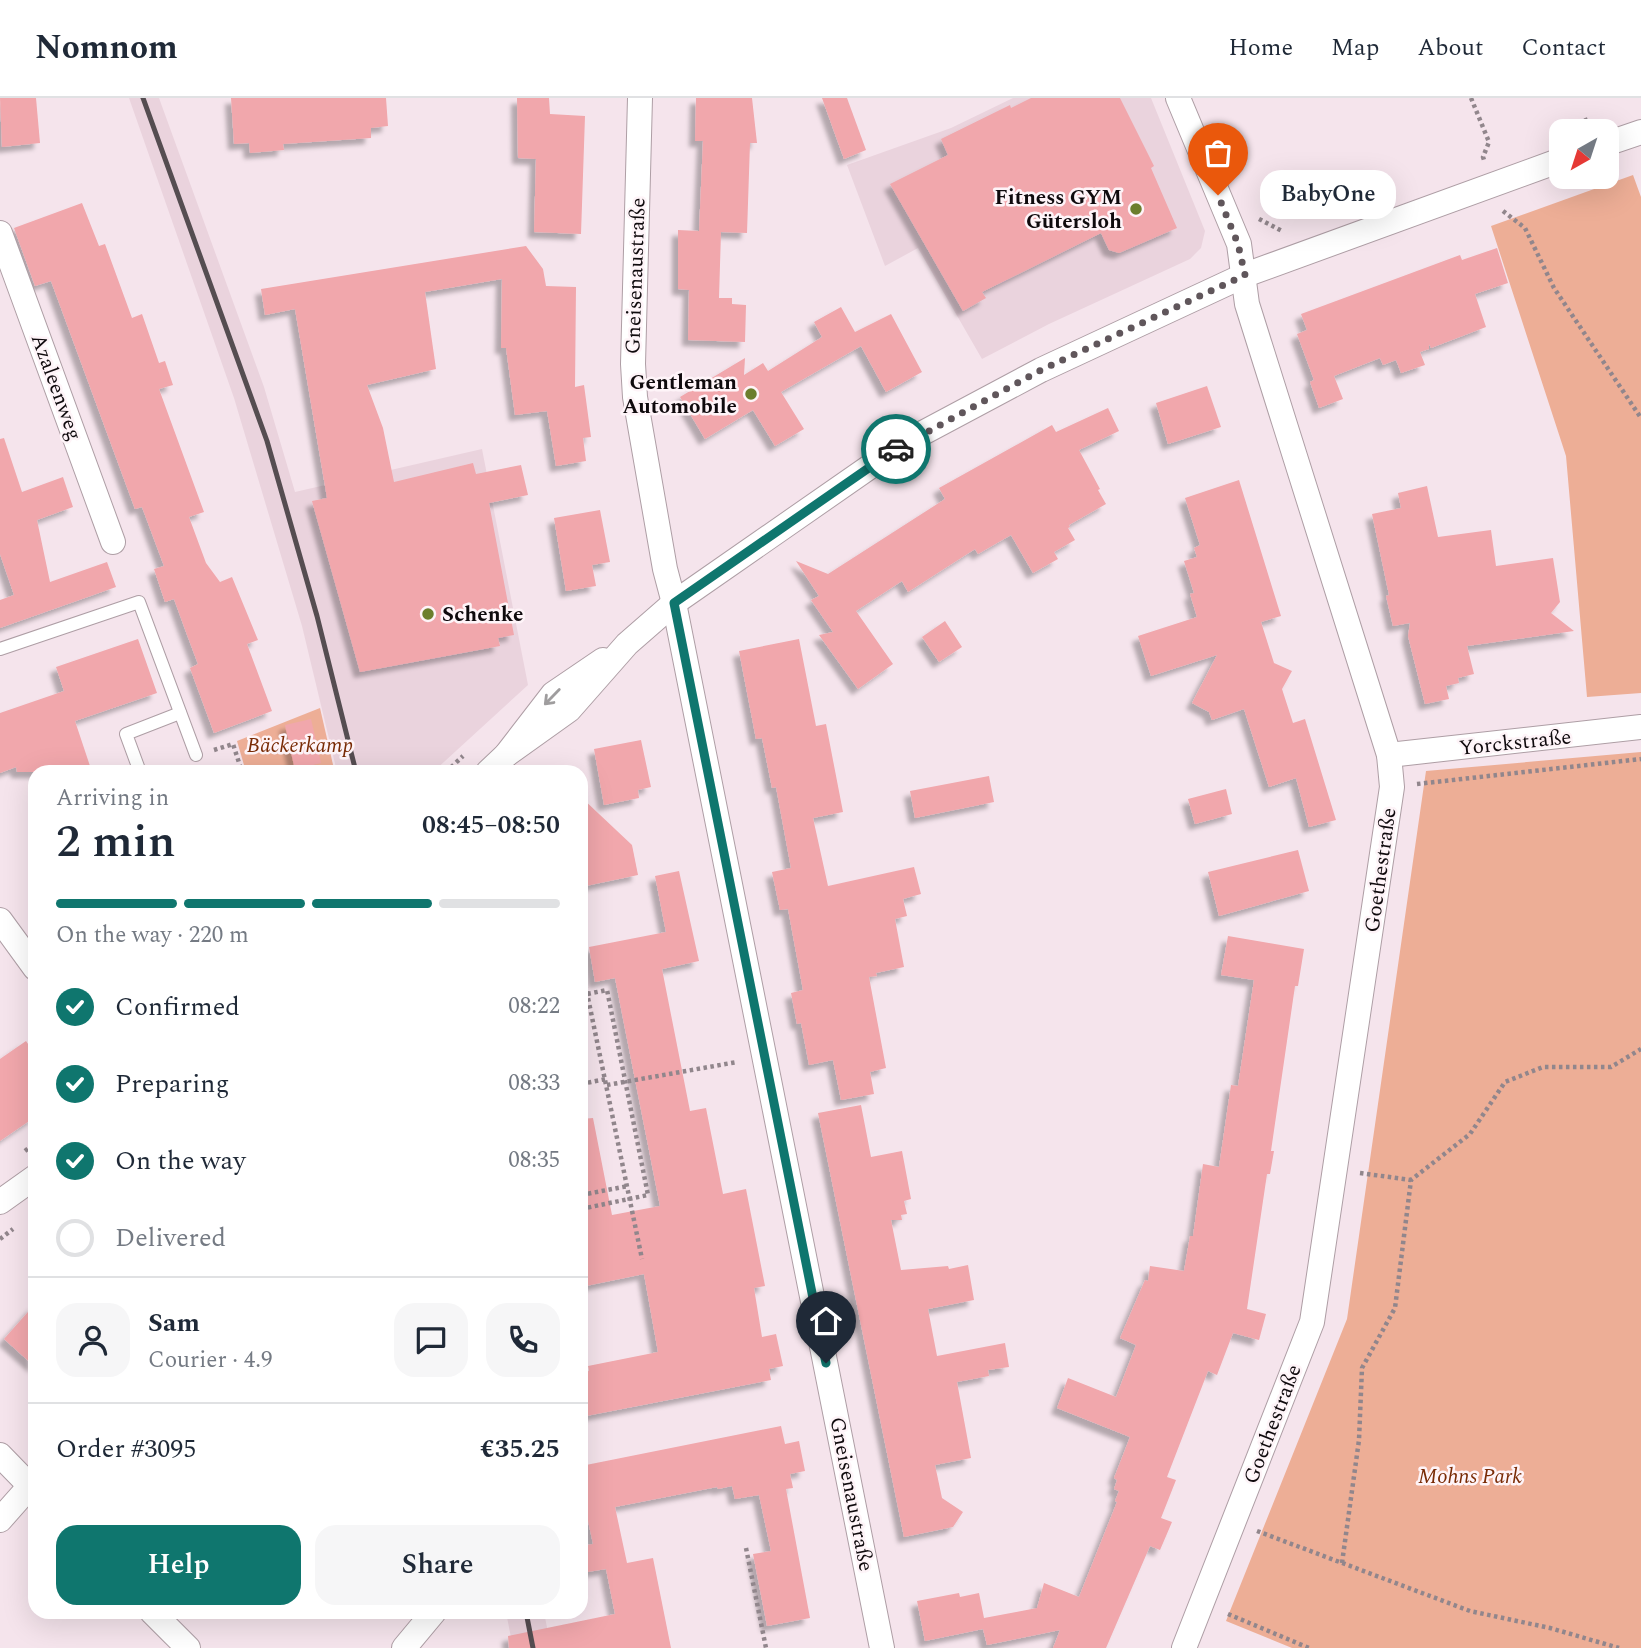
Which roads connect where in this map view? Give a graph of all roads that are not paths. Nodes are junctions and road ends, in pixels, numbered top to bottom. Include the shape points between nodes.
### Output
1 (640, 98) edge
2 (1178, 98) edge
3 (1641, 132) edge
4 (1619, 140) edge
5 (1549, 164) edge
6 (0, 233) edge
7 (1245, 275) junction
8 (113, 542) dead end
9 (674, 603) junction
10 (0, 649) edge
11 (180, 713) junction
12 (1641, 727) edge
13 (196, 755) road end
14 (1389, 755) junction
15 (497, 763) edge
16 (137, 765) edge
17 (0, 920) edge
18 (28, 958) edge
19 (28, 1182) edge
20 (0, 1202) edge
21 (0, 1455) edge
22 (28, 1485) edge
23 (28, 1493) edge
24 (0, 1520) edge
25 (159, 1619) edge
26 (428, 1619) edge
27 (188, 1648) edge
28 (404, 1648) edge
29 (882, 1648) edge
30 (1184, 1648) edge

1 - 9 street, Gneisenaustraße via 635,397
2 - 7 street, Goethestraße via 1238,244
3 - 4 street
5 - 7 street
6 - 8 street, Azaleenweg
7 - 9 street via 1041,370 904,443
7 - 14 street, Goethestraße via 1247,304
9 - 15 street via 627,644 569,710
9 - 29 street, Gneisenaustraße
10 - 11 lane via 139,602
11 - 13 lane
11 - 16 lane via 126,734
12 - 14 street, Yorckstraße
14 - 30 street, Goethestraße via 1392,787 1312,1322
17 - 18 street
19 - 20 street
21 - 22 street
23 - 24 street
25 - 27 street
26 - 28 street

